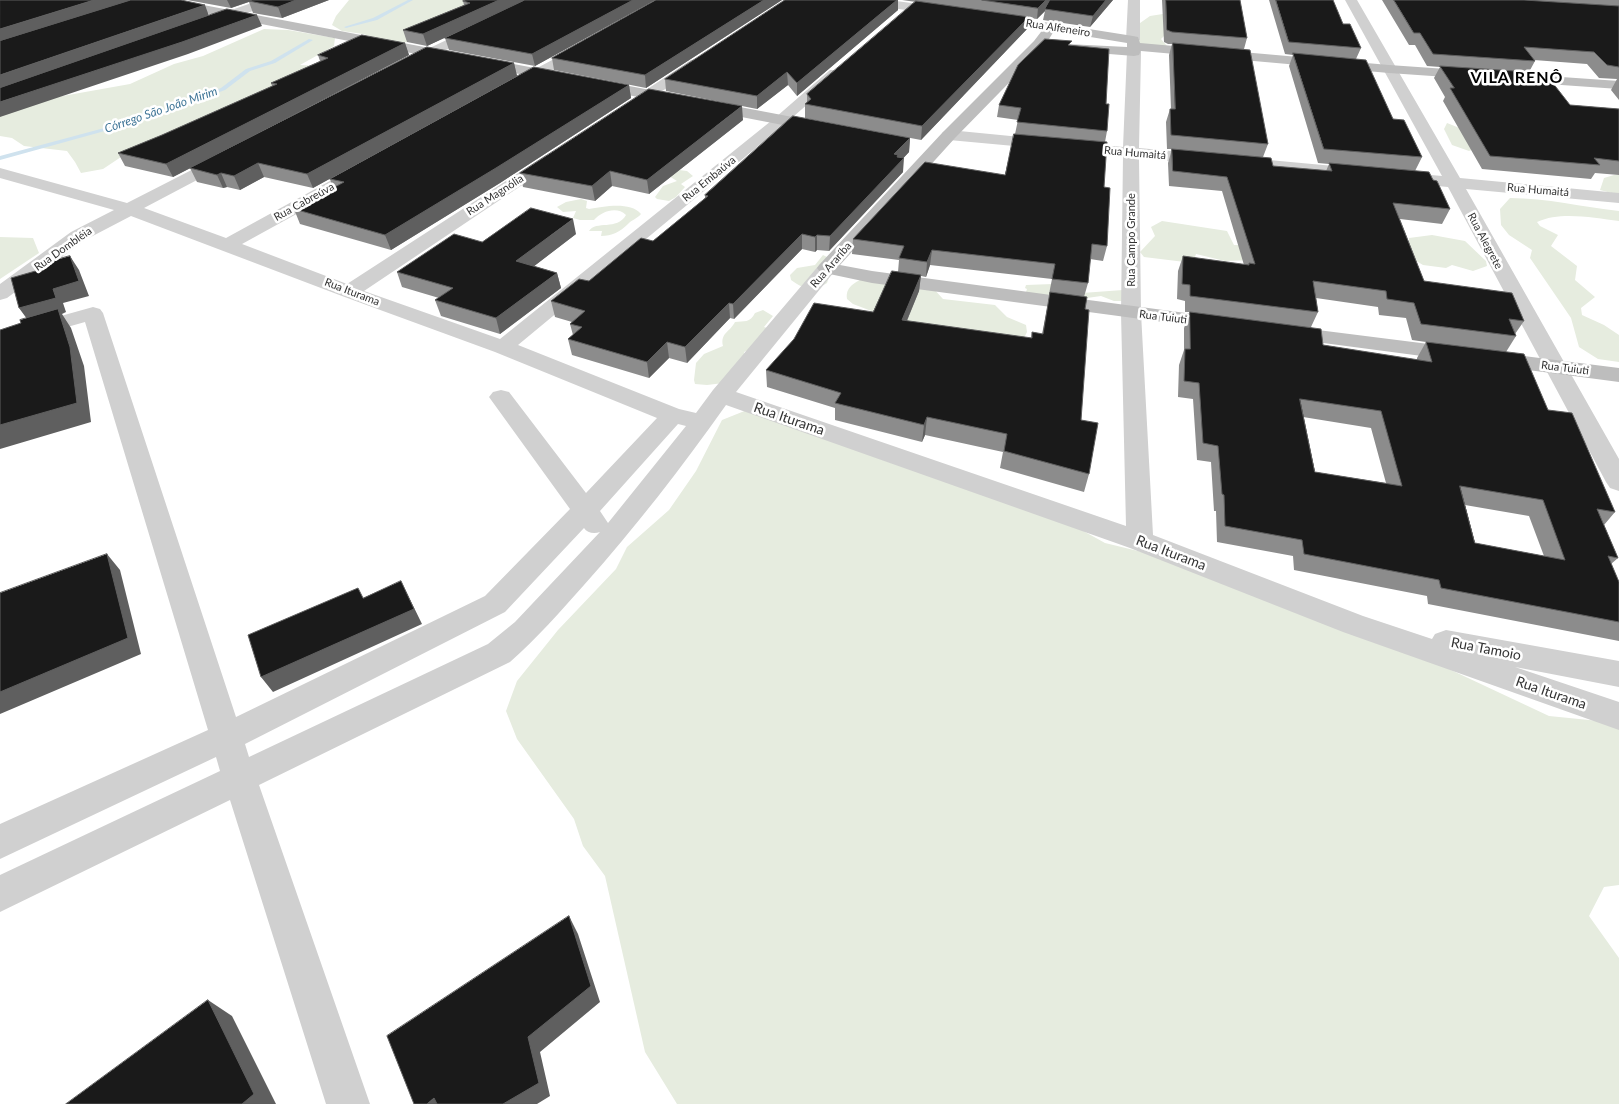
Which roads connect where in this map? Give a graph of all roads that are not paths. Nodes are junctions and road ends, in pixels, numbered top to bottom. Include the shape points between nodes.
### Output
1 (158, 0) edge
2 (271, 0) edge
3 (540, 0) edge
4 (864, 0) edge
5 (1134, 0) edge
6 (1351, 0) edge
7 (912, 7) junction
8 (233, 14) junction
9 (958, 14) edge
10 (977, 16) edge
11 (898, 19) edge
12 (195, 27) edge
13 (1051, 27) junction
14 (602, 37) edge
15 (1039, 44) junction
16 (1134, 46) junction
17 (427, 53) junction
18 (712, 53) edge
19 (847, 63) edge
20 (1389, 69) junction
21 (392, 72) edge
22 (536, 74) junction
23 (1619, 85) edge
24 (502, 93) edge
25 (647, 95) junction
26 (614, 117) edge
27 (781, 120) junction
28 (839, 131) edge
29 (950, 135) junction
30 (916, 146) dead end
31 (243, 149) edge
32 (564, 150) edge
33 (936, 150) junction
34 (1131, 152) junction
35 (382, 159) edge
36 (0, 173) edge
37 (1454, 182) junction
38 (1619, 198) edge
39 (129, 209) junction
40 (228, 244) junction
41 (827, 268) junction
42 (349, 292) junction
43 (0, 294) edge
44 (1131, 313) junction
45 (1240, 326) edge
46 (1269, 330) edge
47 (0, 340) edge
48 (503, 347) junction
49 (1554, 367) junction
50 (1619, 375) edge
51 (721, 395) junction
52 (502, 398) dead end
53 (686, 418) junction
54 (1619, 482) edge
55 (585, 510) junction
56 (1140, 541) junction
57 (607, 542) junction
58 (1353, 624) junction
59 (1619, 674) edge
60 (1619, 716) edge
61 (226, 737) junction
62 (240, 778) junction
63 (0, 842) edge
64 (0, 894) edge
65 (348, 1104) edge

1 - 8 street
2 - 8 street
3 - 17 street
4 - 7 street
5 - 16 street, Rua Campo Grande
6 - 20 street, Rua Alegrete
7 - 9 street
7 - 11 street
8 - 12 street
8 - 17 street
10 - 13 street, Rua Alfeneiro
13 - 15 street, Rua Araríba
13 - 16 street, Rua Alfeneiro
14 - 22 street
15 - 16 street
15 - 29 street, Rua Araríba
16 - 20 street
16 - 34 street, Rua Campo Grande
17 - 21 street
17 - 22 street
18 - 25 street
19 - 27 street, Rua Embaúva
20 - 23 street
20 - 37 street, Rua Alegrete
22 - 24 street
22 - 25 street
25 - 26 street
25 - 27 street
27 - 28 street
27 - 48 street, Rua Embaúva
29 - 33 street, Rua Araríba
29 - 34 street, Rua Humaitá
30 - 33 street
31 - 39 street, Rua Dombléia
32 - 42 street, Rua Magnólia
33 - 41 street, Rua Araríba
34 - 37 street, Rua Humaitá
34 - 44 street, Rua Campo Grande
35 - 40 street, Rua Cabreúva
36 - 39 street, Rua Iturama
37 - 38 street, Rua Humaitá
37 - 49 street, Rua Alegrete
39 - 40 street, Rua Iturama
39 - 43 street, Rua Dombléia via 78,236
40 - 42 street, Rua Iturama
41 - 44 street, Rua Tuiuti via 872,278
41 - 51 street, Rua Araríba
42 - 48 street, Rua Iturama
44 - 45 street, Rua Tuiuti
44 - 56 street, Rua Campo Grande
46 - 49 street, Rua Tuiuti
47 - 61 street via 93,314
48 - 53 street, Rua Iturama
49 - 50 street, Rua Tuiuti
49 - 54 street, Rua Alegrete
51 - 53 street, Rua Araríba
51 - 56 street, Rua Iturama
52 - 55 street
53 - 55 street via 647,446
53 - 57 street via 682,449
55 - 57 street
55 - 61 street via 495,604
56 - 58 street, Rua Iturama
57 - 62 street via 526,630 499,653
58 - 59 street, Rua Tamoio
58 - 60 street, Rua Iturama
61 - 62 street
61 - 63 street
62 - 64 street
62 - 65 street

